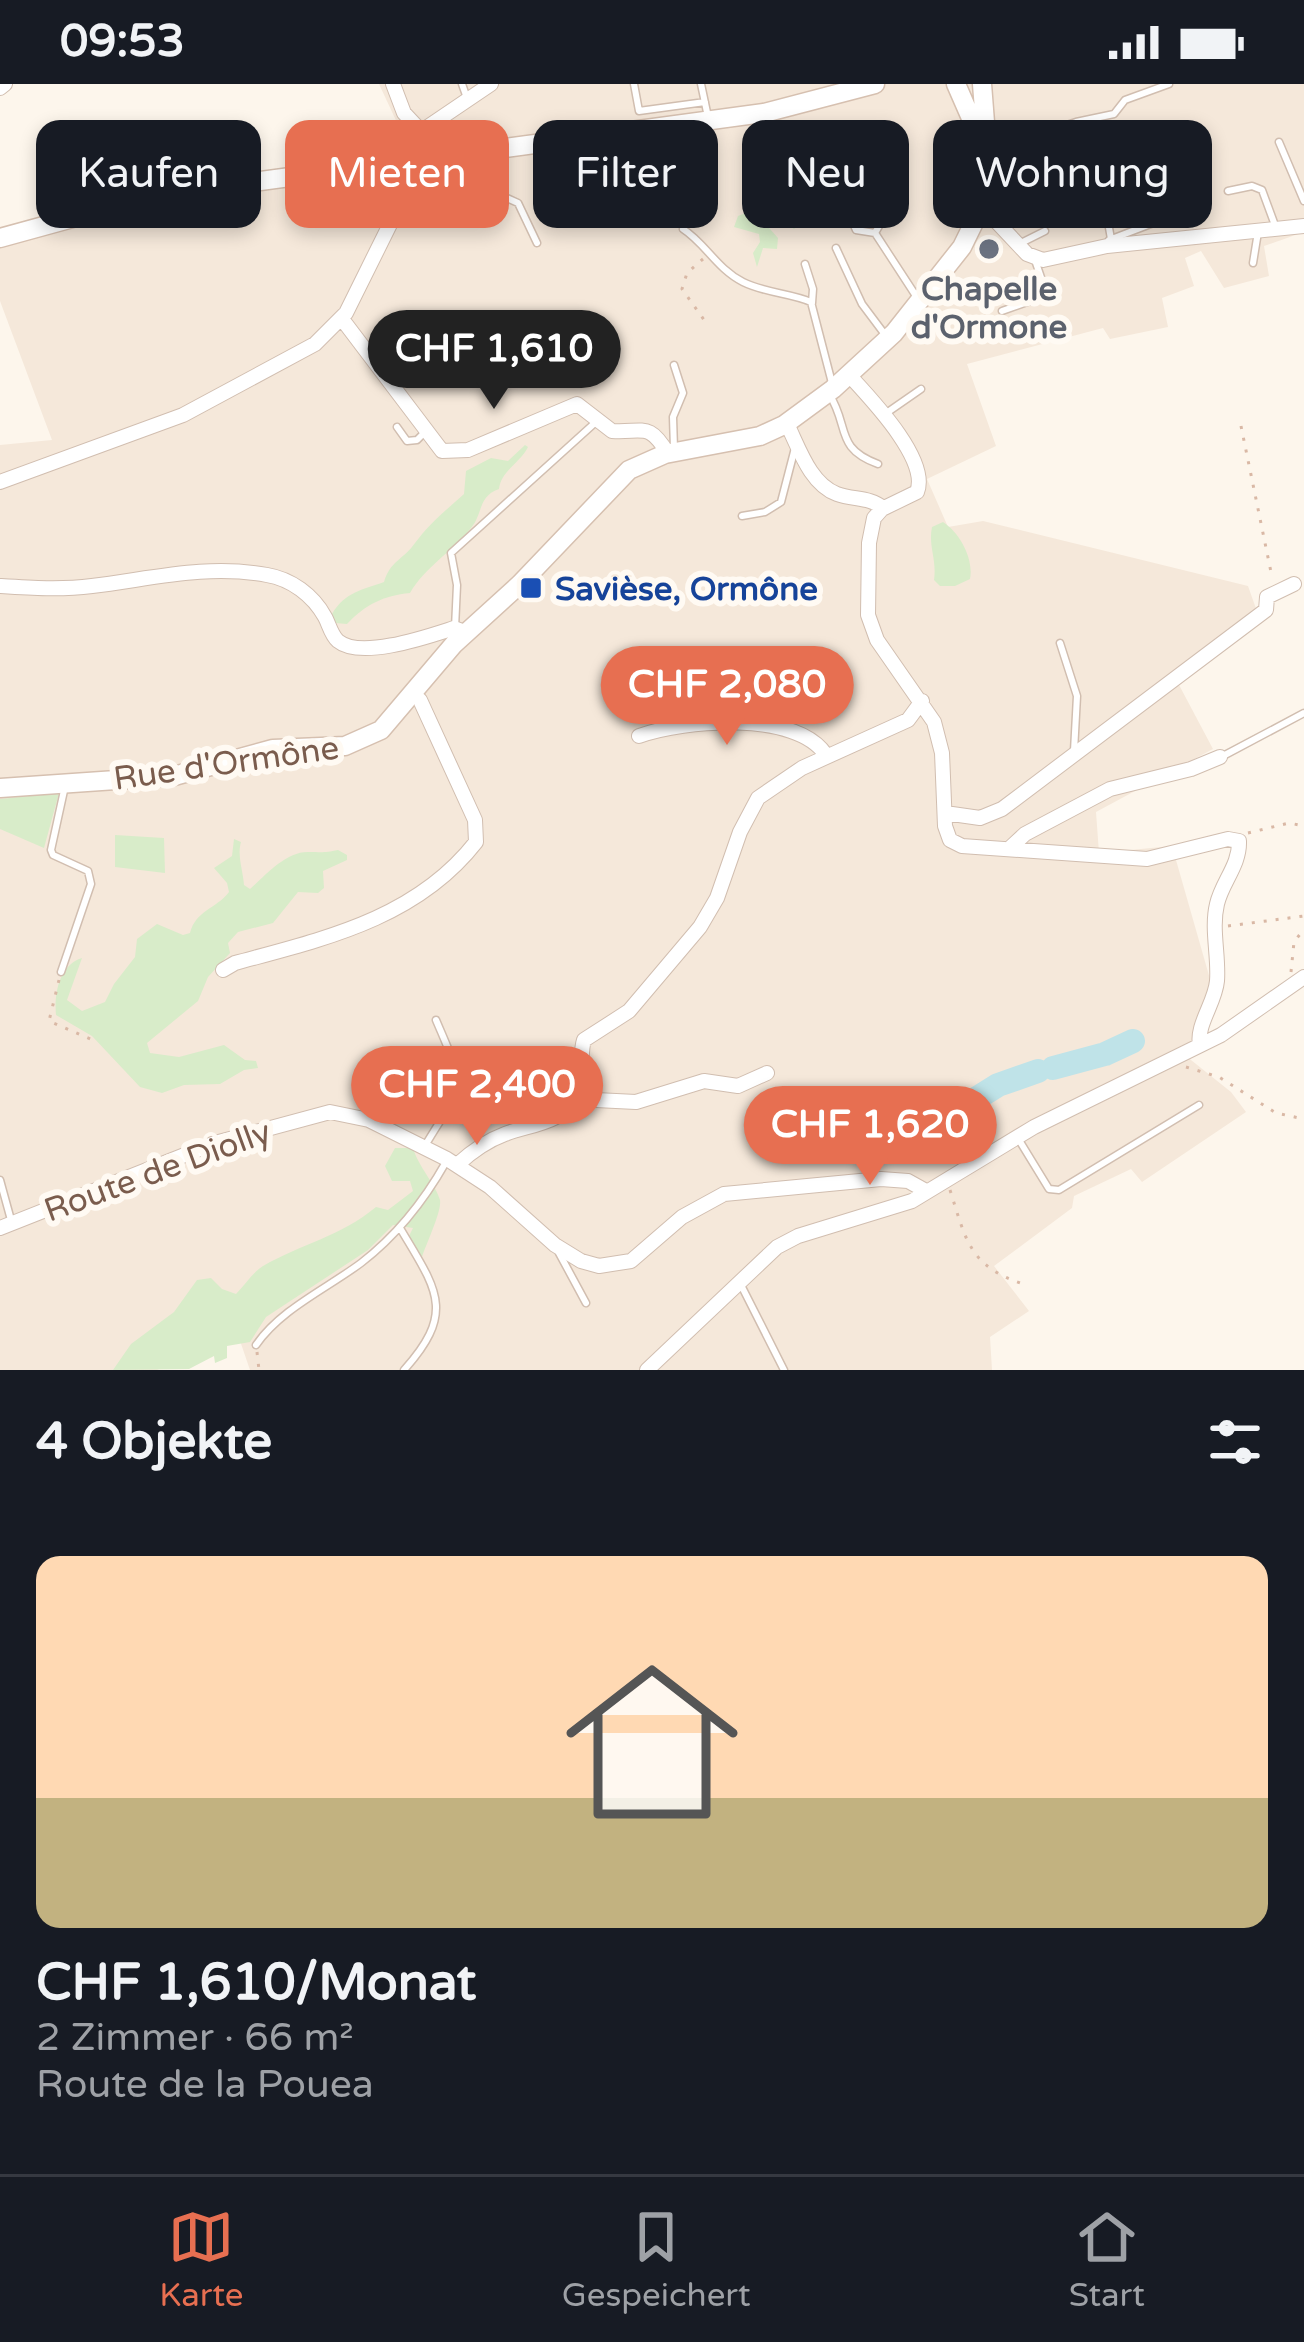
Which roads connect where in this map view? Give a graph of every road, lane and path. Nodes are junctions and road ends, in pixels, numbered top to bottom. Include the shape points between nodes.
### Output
1 (393, 84) edge
2 (462, 84) edge
3 (491, 84) edge
4 (634, 84) edge
5 (701, 84) edge
6 (1169, 84) edge
7 (870, 85) edge
8 (990, 86) edge
9 (958, 88) edge
10 (469, 101) junction
11 (707, 111) junction
12 (973, 120) edge
13 (986, 120) edge
14 (1086, 120) edge
15 (1279, 142) dead end
16 (509, 145) edge
17 (285, 179) edge
18 (1228, 190) dead end
19 (509, 198) edge
20 (1304, 201) edge
21 (1304, 226) edge
22 (388, 228) edge
23 (855, 228) edge
24 (877, 228) edge
25 (975, 228) edge
26 (1000, 228) edge
27 (1108, 228) edge
28 (1144, 228) edge
29 (683, 229) dead end
30 (1045, 231) dead end
31 (1277, 231) junction
32 (875, 232) junction
33 (1258, 232) junction
34 (0, 238) edge
35 (537, 243) dead end
36 (1107, 243) junction
37 (1018, 245) junction
38 (836, 248) dead end
39 (706, 255) junction
40 (1035, 259) junction
41 (1253, 263) dead end
42 (805, 264) dead end
43 (920, 301) junction
44 (812, 303) junction
45 (1002, 310) dead end
46 (341, 319) junction
47 (707, 324) dead end
48 (889, 339) junction
49 (674, 365) dead end
50 (837, 385) junction
51 (921, 389) dead end
52 (883, 414) junction
53 (597, 421) junction
54 (787, 424) junction
55 (1241, 426) dead end
56 (397, 427) dead end
57 (424, 432) junction
58 (798, 446) junction
59 (671, 453) junction
60 (878, 464) dead end
61 (0, 482) edge
62 (884, 508) junction
63 (742, 516) dead end
64 (1294, 584) dead end
65 (0, 586) edge
66 (1274, 594) junction
67 (460, 630) junction
68 (1060, 643) dead end
69 (418, 686) junction
70 (922, 701) junction
71 (1304, 713) edge
72 (638, 736) dead end
73 (1074, 754) junction
74 (826, 755) junction
75 (1220, 758) joint
76 (65, 782) junction
77 (0, 788) edge
78 (945, 813) junction
79 (1304, 826) edge
80 (1237, 840) junction
81 (1011, 847) junction
82 (1304, 916) edge
83 (1216, 928) junction
84 (1304, 929) edge
85 (223, 970) dead end
86 (61, 972) joint
87 (1304, 977) edge
88 (1290, 986) junction
89 (436, 1020) dead end
90 (95, 1041) dead end
91 (1200, 1045) junction
92 (1184, 1067) dead end
93 (767, 1073) dead end
94 (575, 1099) junction
95 (1199, 1105) dead end
96 (1304, 1119) edge
97 (1017, 1137) junction
98 (424, 1148) junction
99 (452, 1162) junction
100 (0, 1180) edge
101 (948, 1182) junction
102 (926, 1191) junction
103 (6, 1226) edge
104 (400, 1228) junction
105 (555, 1245) junction
106 (740, 1281) junction
107 (1022, 1284) dead end
108 (586, 1303) dead end
109 (256, 1345) joint
110 (259, 1370) edge
111 (404, 1370) edge
112 (647, 1370) edge
113 (784, 1370) edge

1 - 10 street via 419,129
2 - 10 lane
3 - 10 street
4 - 11 lane via 639,111
5 - 11 lane
6 - 14 lane
7 - 11 street via 807,104
8 - 9 street
8 - 13 street
9 - 12 street
11 - 16 street
15 - 20 lane
17 - 34 street
18 - 31 lane via 1262,190
19 - 35 lane
21 - 31 street
22 - 46 street
23 - 32 lane
24 - 32 lane
25 - 43 street, Rue d'Ormône
26 - 37 street
27 - 36 lane
28 - 36 lane
29 - 39 lane
30 - 37 lane
31 - 33 street
32 - 43 lane
33 - 36 street
33 - 41 lane
36 - 40 street
37 - 40 street
38 - 48 lane
39 - 44 lane via 743,282
39 - 47 path via 682,283
40 - 45 lane via 1047,295
42 - 44 lane
43 - 48 street, Rue d'Ormône
44 - 50 lane
46 - 57 street
46 - 61 street via 308,350 183,415
48 - 50 street, Rue d'Ormône
49 - 59 lane via 683,393
50 - 52 street
50 - 54 street, Rue d'Ormône
50 - 60 lane via 849,449
51 - 52 lane
52 - 62 street via 921,482
53 - 57 street via 582,405 571,406 454,453
53 - 59 street via 612,431 645,429
53 - 67 lane via 452,553
54 - 58 street
54 - 59 street, Rue d'Ormône
55 - 66 path
56 - 57 lane via 407,441
58 - 62 street via 827,488
58 - 63 lane via 782,502
59 - 67 street, Rue d'Ormône via 623,475 520,584
62 - 70 street via 870,530 870,624
64 - 66 street
65 - 67 street via 252,573 303,591 344,645
66 - 73 street via 1266,610
67 - 69 street, Rue d'Ormône
68 - 73 lane via 1077,696
69 - 76 street, Rue d'Ormône via 381,730 345,746 273,749 174,776
69 - 85 street via 475,820 476,842 432,885 386,914
70 - 74 street via 904,722
70 - 78 street via 939,735
71 - 75 lane
72 - 74 street via 682,724 750,724 802,734
73 - 78 street via 996,813
74 - 94 street via 755,802 700,927 629,1011 584,1040
75 - 81 street via 1110,789
76 - 77 street, Rue d'Ormône
76 - 86 lane via 51,850 84,867 91,884
78 - 81 street via 954,843
79 - 80 path via 1289,823
80 - 81 street via 1147,859
80 - 83 street
82 - 83 path
83 - 91 street via 1217,982
84 - 88 path via 1294,942
86 - 90 path via 49,1021
87 - 88 street
88 - 91 street
89 - 98 lane via 459,1088
91 - 97 street
92 - 96 path
93 - 94 street via 738,1087 704,1081 636,1102
94 - 99 street via 554,1119
95 - 97 lane via 1059,1190 1049,1189
97 - 101 street
98 - 99 street, Route de Diolly
98 - 103 street, Route de Diolly via 345,1113 314,1114 215,1143
99 - 104 lane
99 - 105 street, Route de Diolly
100 - 103 lane
101 - 102 street
101 - 107 path via 980,1264
102 - 105 street, Route de Diolly via 880,1179 724,1194 618,1265 581,1262
102 - 106 street via 798,1236
104 - 109 lane
104 - 111 lane via 436,1292 438,1315
105 - 108 lane
106 - 112 street
106 - 113 lane
109 - 110 path

